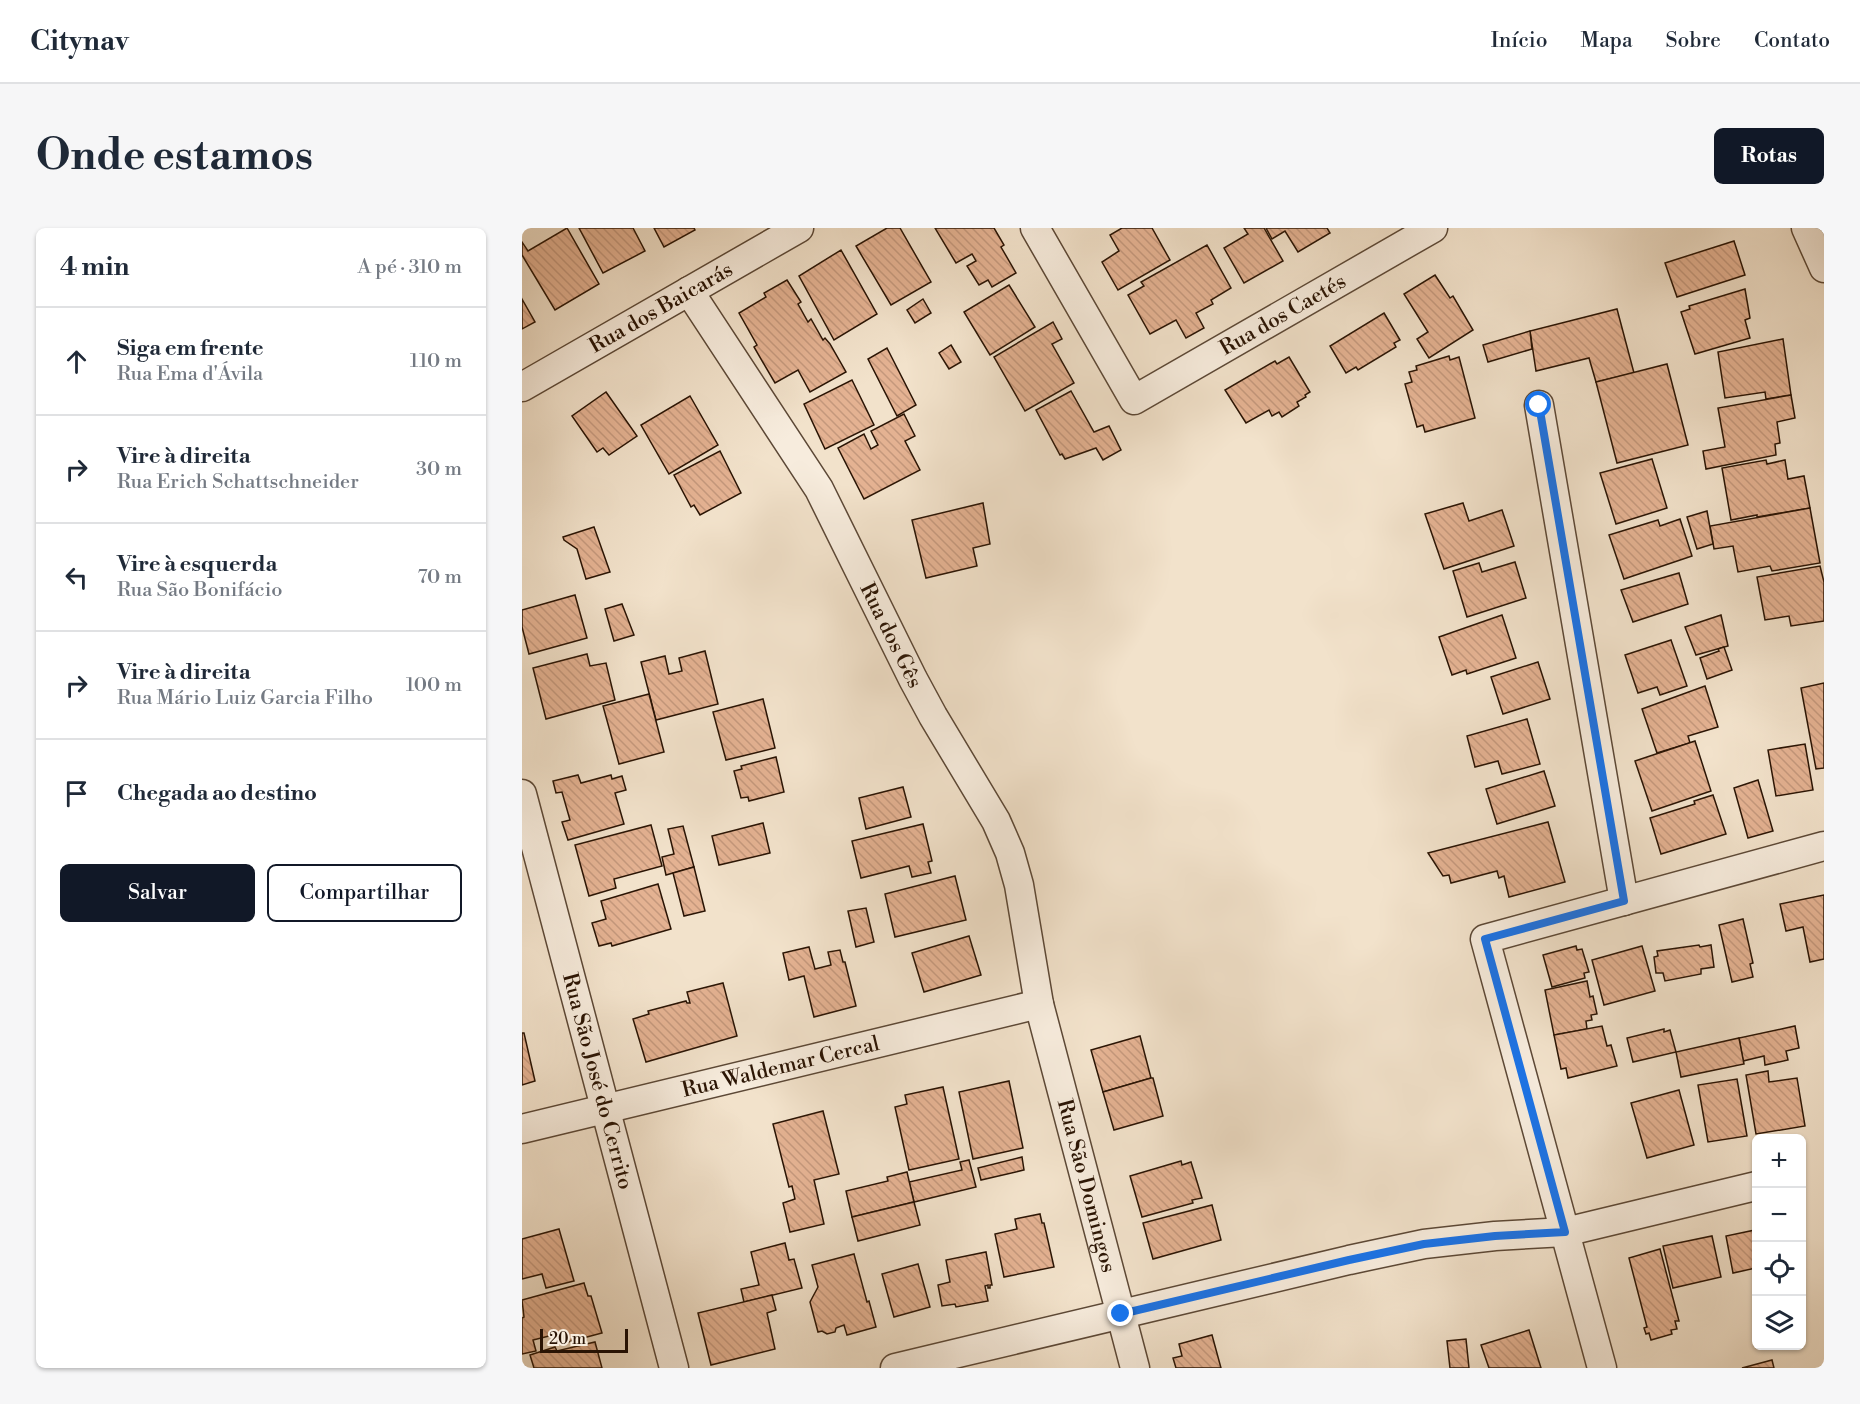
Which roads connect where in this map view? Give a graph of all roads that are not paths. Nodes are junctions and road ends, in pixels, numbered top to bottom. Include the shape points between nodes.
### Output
1 (799, 228) edge
2 (1035, 228) edge
3 (1433, 228) edge
4 (1806, 228) edge
5 (1824, 268) edge
6 (689, 291) junction
7 (522, 387) edge
8 (1539, 405) dead end
9 (524, 809) edge
10 (1824, 846) edge
11 (1624, 901) junction
12 (1040, 1004) junction
13 (605, 1108) junction
14 (522, 1129) edge
15 (1752, 1187) edge
16 (1565, 1232) junction
17 (1121, 1314) junction
18 (674, 1368) edge
19 (895, 1368) edge
20 (1136, 1368) edge
21 (1602, 1368) edge

1 - 6 street, Rua dos Baicarás
2 - 3 street, Rua dos Caetés via 1134,400
4 - 5 street
6 - 7 street, Rua dos Baicarás
6 - 12 street, Rua dos Gês via 819,489 923,698 996,821 1019,885
8 - 11 street
9 - 13 street, Rua São José do Cerrito
10 - 11 street
11 - 16 street via 1485,939
12 - 13 street, Rua Waldemar Cercal
12 - 17 street, Rua São Domingos
13 - 14 street, Rua Waldemar Cercal
13 - 18 street, Rua São José do Cerrito
15 - 16 street
16 - 17 street via 1424,1244
16 - 21 street
17 - 19 street
17 - 20 street, Rua São Domingos

